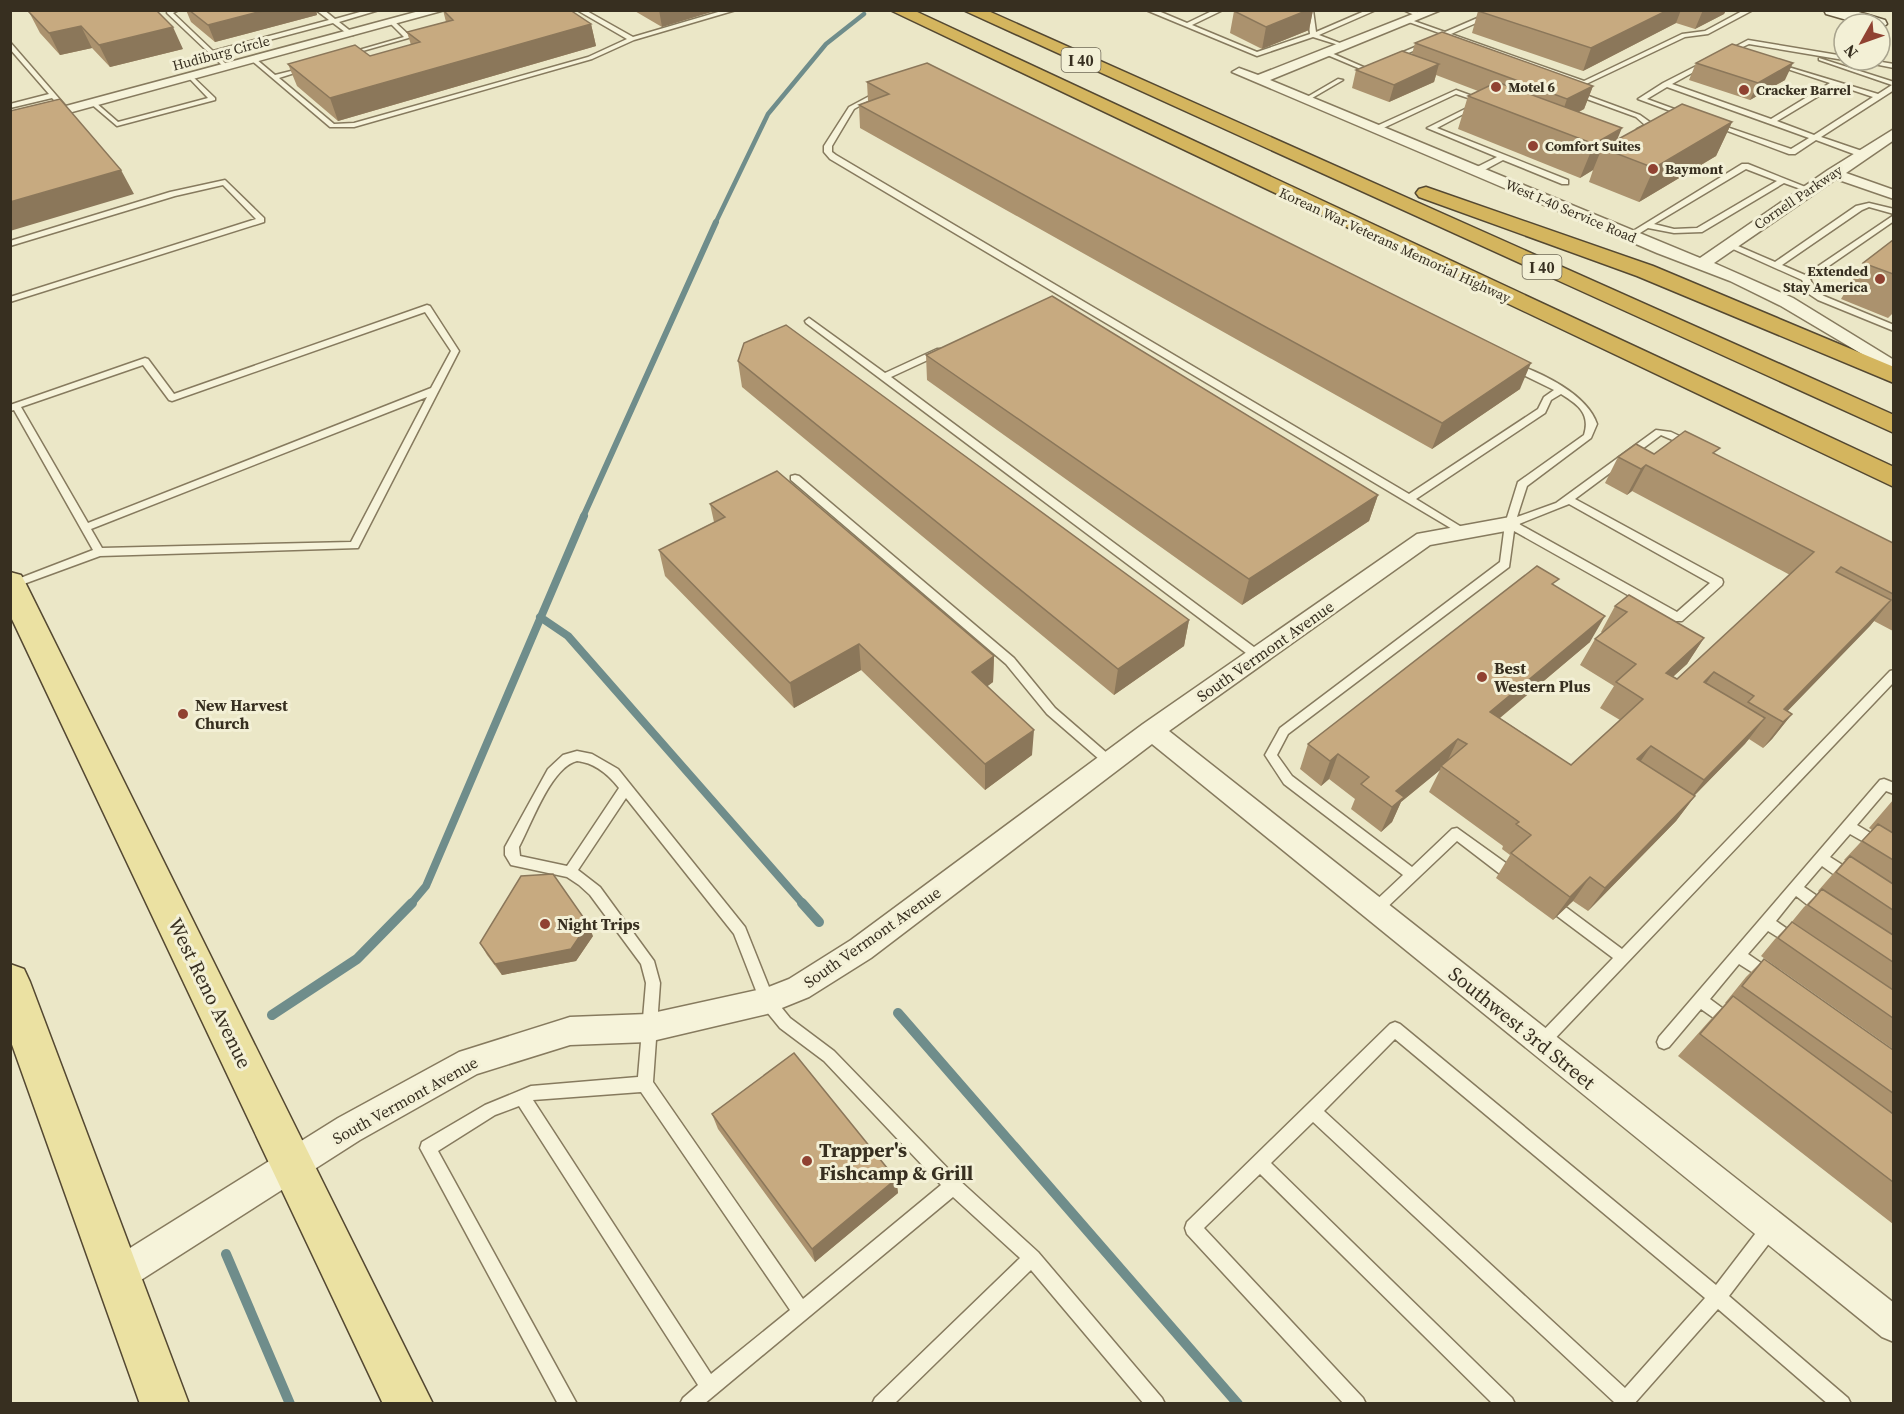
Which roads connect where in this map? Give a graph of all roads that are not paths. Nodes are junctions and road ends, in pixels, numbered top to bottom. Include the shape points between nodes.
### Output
1 (176, 10) edge
2 (319, 10) edge
3 (376, 10) edge
4 (439, 10) edge
5 (580, 10) edge
6 (733, 10) edge
7 (898, 10) edge
8 (971, 10) edge
9 (1149, 10) edge
10 (1220, 10) edge
11 (1310, 10) edge
12 (1373, 10) edge
13 (1435, 10) edge
14 (1503, 10) edge
15 (1750, 10) edge
16 (1885, 10) edge
17 (1893, 13) edge
18 (1412, 16) edge
19 (333, 21) junction
20 (393, 23) junction
21 (1186, 26) junction
22 (429, 31) edge
23 (1447, 33) junction
24 (351, 34) junction
25 (1313, 35) junction
26 (408, 37) junction
27 (632, 39) junction
28 (1433, 41) edge
29 (10, 44) edge
30 (1343, 46) junction
31 (1731, 50) junction
32 (212, 53) junction
33 (1326, 53) junction
34 (1742, 53) edge
35 (1813, 53) junction
36 (1722, 55) edge
37 (21, 56) junction
38 (1832, 56) edge
39 (341, 57) edge
40 (10, 59) edge
41 (254, 60) junction
42 (1712, 60) edge
43 (1384, 61) edge
44 (1773, 63) edge
45 (319, 64) edge
46 (1375, 65) edge
47 (226, 67) junction
48 (1365, 69) junction
49 (1239, 72) dead end
50 (1353, 74) dead end
51 (191, 76) junction
52 (274, 77) junction
53 (1257, 80) junction
54 (1340, 80) dead end
55 (1836, 83) junction
56 (1665, 84) junction
57 (1893, 86) edge
58 (890, 88) edge
59 (1563, 88) edge
60 (54, 95) junction
61 (1879, 97) junction
62 (1305, 100) junction
63 (93, 102) junction
64 (1494, 105) edge
65 (10, 106) edge
66 (1190, 109) junction
67 (1469, 109) dead end
68 (66, 110) junction
69 (1695, 118) edge
70 (1706, 122) edge
71 (1771, 122) junction
72 (10, 125) edge
73 (1374, 129) junction
74 (1893, 133) edge
75 (1634, 134) edge
76 (1816, 137) junction
77 (1862, 154) junction
78 (1502, 157) junction
79 (1476, 171) junction
80 (1833, 173) junction
81 (1784, 180) junction
82 (1565, 182) dead end
83 (1809, 190) junction
84 (1893, 195) edge
85 (1893, 212) edge
86 (1893, 217) edge
87 (1647, 225) junction
88 (1629, 236) junction
89 (10, 244) edge
90 (1728, 245) junction
91 (1703, 263) junction
92 (1776, 265) junction
93 (1806, 278) junction
94 (1063, 294) junction
95 (1053, 298) edge
96 (10, 300) edge
97 (809, 321) dead end
98 (1893, 328) edge
99 (947, 348) edge
100 (1507, 363) edge
101 (1893, 368) edge
102 (1893, 376) edge
103 (884, 377) junction
104 (435, 390) junction
105 (1560, 390) junction
106 (13, 407) edge
107 (1778, 425) junction
108 (1893, 425) edge
109 (1700, 449) edge
110 (795, 478) dead end
111 (1893, 478) edge
112 (1893, 487) edge
113 (1409, 499) junction
114 (1568, 499) junction
115 (1510, 524) junction
116 (85, 528) junction
117 (1463, 531) junction
118 (99, 552) junction
119 (13, 592) edge
120 (1258, 656) junction
121 (1893, 674) edge
122 (1152, 731) junction
123 (1110, 763) junction
124 (626, 788) junction
125 (1893, 789) edge
126 (1848, 826) junction
127 (1893, 854) edge
128 (1820, 858) junction
129 (1505, 870) dead end
130 (570, 872) junction
131 (1413, 875) junction
132 (1795, 888) junction
133 (1866, 888) edge
134 (1375, 910) junction
135 (1563, 912) edge
136 (1834, 915) edge
137 (1766, 922) junction
138 (1805, 949) edge
139 (1738, 955) junction
140 (1623, 958) junction
141 (1777, 983) edge
142 (1700, 1000) junction
143 (767, 1001) junction
144 (15, 1009) edge
145 (1737, 1027) edge
146 (648, 1028) junction
147 (1664, 1042) dead end
148 (1541, 1043) junction
149 (645, 1084) junction
150 (522, 1096) junction
151 (1313, 1111) junction
152 (1260, 1163) junction
153 (293, 1164) junction
154 (953, 1186) junction
155 (1771, 1226) junction
156 (1032, 1258) junction
157 (118, 1275) junction
158 (1717, 1298) junction
159 (801, 1311) junction
160 (1893, 1324) edge
161 (709, 1387) junction
162 (1623, 1402) edge
163 (165, 1404) edge
164 (409, 1404) edge
165 (568, 1404) edge
166 (689, 1404) edge
167 (880, 1404) edge
168 (1156, 1404) edge
169 (1357, 1404) edge
170 (1506, 1404) edge
171 (1842, 1404) edge

1 - 32 lane via 170,12
2 - 19 lane
3 - 19 lane
4 - 20 street, Hudiburg Circle
5 - 27 lane
6 - 27 lane
7 - 107 highway, Korean War Veterans Memorial Highway / I 40
8 - 66 highway, I 40
9 - 21 lane
10 - 21 lane
11 - 25 lane
12 - 25 lane
13 - 18 street
14 - 23 lane
15 - 23 lane via 1706,33 1684,35 1584,83
16 - 17 street
18 - 23 lane
18 - 30 street
19 - 24 lane
19 - 32 lane
20 - 24 street, Hudiburg Circle
20 - 26 lane
21 - 25 lane via 1257,54
22 - 26 lane
24 - 41 street, Hudiburg Circle
25 - 30 lane
26 - 39 lane
27 - 52 lane via 590,58 354,126 332,126
28 - 43 lane
29 - 37 lane
30 - 33 street
31 - 34 lane
31 - 35 lane via 1748,42
31 - 36 lane
32 - 47 lane
33 - 48 lane
33 - 53 street
35 - 38 lane
35 - 57 lane via 1825,62
37 - 40 lane
37 - 60 lane
41 - 47 street, Hudiburg Circle
41 - 52 lane
42 - 56 lane
44 - 55 lane
45 - 52 lane
46 - 48 lane
47 - 51 street, Hudiburg Circle
48 - 50 lane
49 - 53 street, West I-40 Service Road
51 - 63 street, Hudiburg Circle
51 - 63 lane via 213,99 117,124
53 - 62 street, West I-40 Service Road
54 - 62 lane
55 - 61 lane
55 - 71 lane
56 - 69 lane via 1641,99
56 - 71 lane
57 - 61 lane
58 - 94 lane via 851,108 828,152
59 - 75 lane via 1638,116 1650,125
60 - 65 lane
60 - 68 lane
61 - 76 lane
62 - 73 street, West I-40 Service Road
63 - 68 street, Hudiburg Circle
64 - 73 lane via 1455,92
66 - 102 highway via 1636,267
66 - 108 highway, I 40
67 - 78 lane via 1431,128
68 - 72 street, Hudiburg Circle
70 - 76 lane via 1792,152
71 - 76 lane
73 - 79 street, West I-40 Service Road
74 - 77 street, Cornell Parkway
76 - 77 lane
77 - 80 street, Cornell Parkway
78 - 79 lane
78 - 82 lane
79 - 88 street, West I-40 Service Road
80 - 83 street, Cornell Parkway
80 - 84 street
81 - 83 lane
81 - 87 lane via 1699,230 1674,231
81 - 87 lane via 1745,166
83 - 90 street, Cornell Parkway
85 - 92 lane via 1864,205
86 - 93 lane
87 - 88 lane
88 - 91 street, West I-40 Service Road
89 - 96 lane via 225,182 261,220
90 - 91 street, Cornell Parkway
90 - 92 lane
91 - 101 street, West I-40 Service Road via 1787,302
92 - 93 lane
93 - 98 lane via 1815,295
94 - 95 lane
94 - 113 lane
97 - 103 lane
99 - 103 lane
100 - 105 lane
103 - 120 lane
104 - 106 lane via 455,351 427,308 172,398 145,361
104 - 116 lane
104 - 118 lane via 354,545
105 - 113 lane via 1547,399 1542,411
105 - 115 lane via 1589,412 1593,429 1522,484
106 - 116 lane
107 - 111 highway, Korean War Veterans Memorial Highway / I 40
107 - 112 highway
109 - 114 lane via 1659,432
110 - 123 lane via 1010,661 1051,711
113 - 117 lane
114 - 115 lane
114 - 115 lane via 1718,582 1678,618
115 - 117 street, South Vermont Avenue
115 - 131 lane via 1505,564 1284,731 1271,755 1288,780
116 - 118 lane
117 - 120 street, South Vermont Avenue via 1424,538
118 - 119 lane
119 - 153 main road, West Reno Avenue
120 - 122 street, South Vermont Avenue
121 - 140 lane
122 - 123 street, South Vermont Avenue
122 - 134 street, Southwest 3rd Street
123 - 143 street, South Vermont Avenue via 861,949 799,988
124 - 130 lane
124 - 130 lane via 600,762 579,756 570,756 553,768 512,847 512,855 516,861
124 - 143 lane via 740,931
125 - 126 lane via 1884,784
126 - 127 lane
126 - 128 lane
128 - 132 lane
128 - 133 lane
129 - 131 lane via 1457,834
130 - 146 lane via 595,891 647,961 653,983
131 - 134 lane
132 - 136 lane
132 - 137 lane
134 - 148 street, Southwest 3rd Street
135 - 140 lane
137 - 138 lane
137 - 139 lane
139 - 141 lane
139 - 142 lane
140 - 148 lane
142 - 145 lane
142 - 147 lane
143 - 146 street, South Vermont Avenue
143 - 154 lane via 785,1023 829,1056
144 - 157 main road
146 - 149 lane
146 - 153 street, South Vermont Avenue via 570,1031 470,1062
148 - 155 street, Southwest 3rd Street
149 - 150 lane
149 - 159 lane
150 - 161 lane
150 - 165 lane via 490,1110 428,1148
151 - 152 lane
151 - 158 lane via 1395,1029
151 - 162 lane
152 - 169 lane via 1193,1228
152 - 170 lane
153 - 157 street, South Vermont Avenue
153 - 164 main road, West Reno Avenue
154 - 156 lane
154 - 159 lane
155 - 158 lane
155 - 160 street, Southwest 3rd Street
156 - 167 lane
156 - 168 lane
157 - 163 main road
158 - 162 lane
158 - 171 lane
159 - 161 lane
161 - 166 lane

